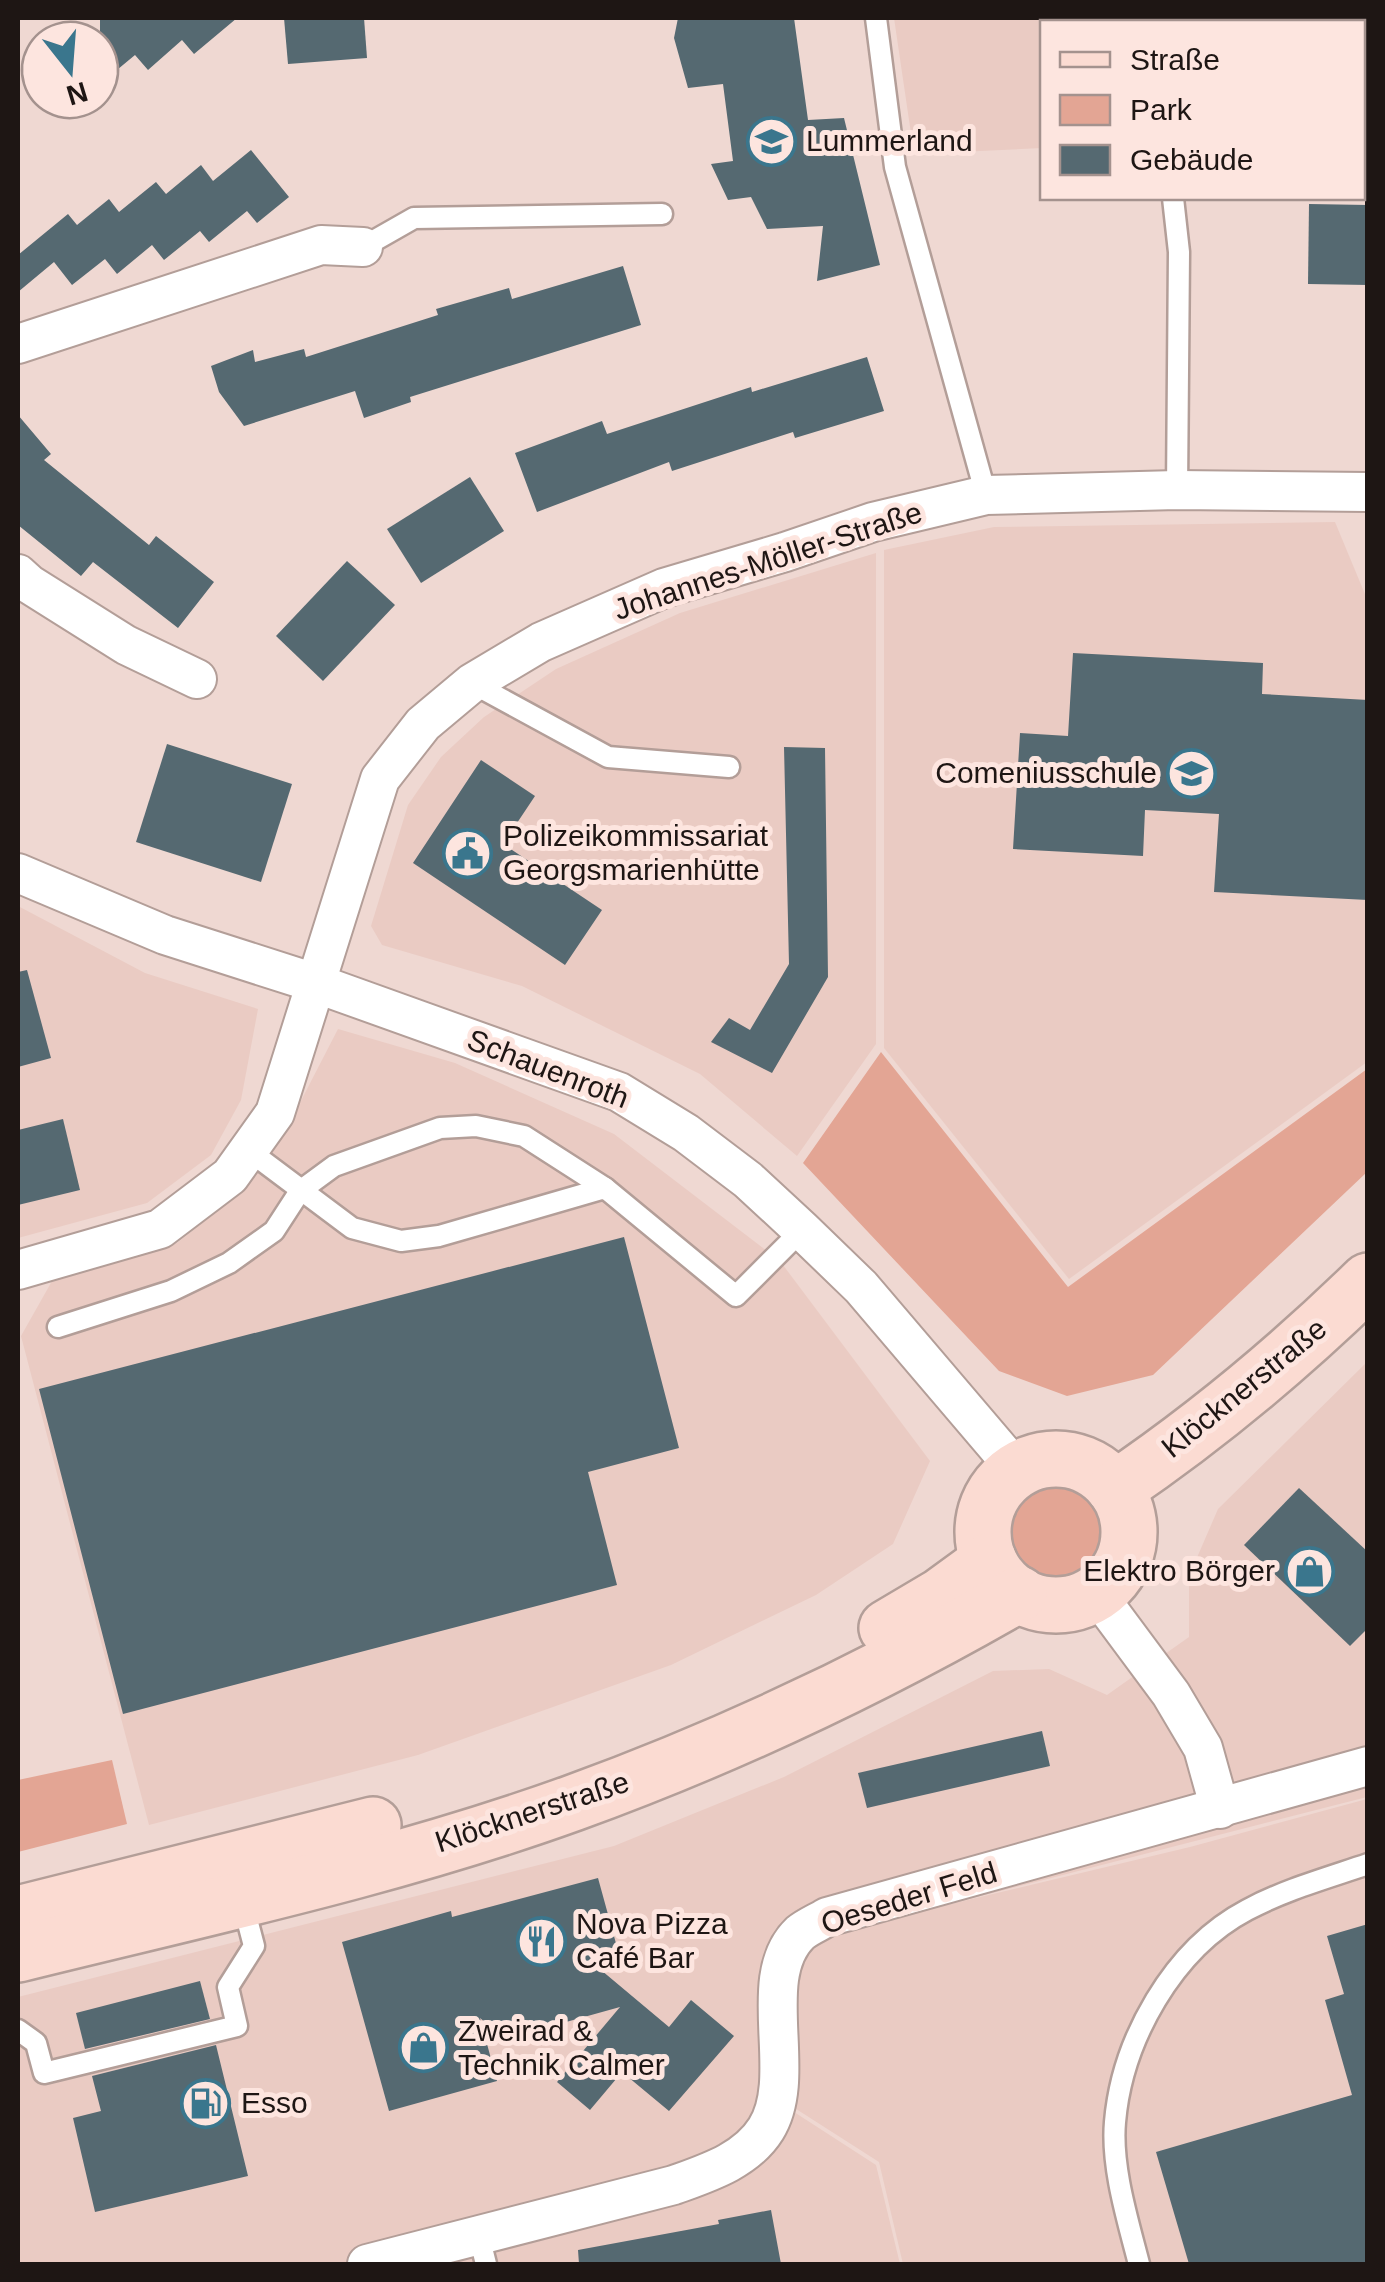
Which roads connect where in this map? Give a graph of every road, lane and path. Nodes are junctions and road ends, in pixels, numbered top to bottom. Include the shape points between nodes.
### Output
1 (876, 18) edge
2 (1173, 200) edge
3 (662, 214) dead end
4 (363, 247) joint
5 (18, 344) edge
6 (1177, 490) junction
7 (1368, 492) edge
8 (986, 495) junction
9 (18, 574) edge
10 (197, 679) dead end
11 (472, 682) junction
12 (729, 767) dead end
13 (18, 873) edge
14 (316, 983) junction
15 (248, 1150) junction
16 (606, 1188) junction
17 (300, 1192) junction
18 (802, 1230) junction
19 (18, 1270) edge
20 (1368, 1281) edge
21 (58, 1327) dead end
22 (1016, 1469) junction
23 (1116, 1488) junction
24 (1004, 1578) junction
25 (1096, 1593) junction
26 (1368, 1766) edge
27 (1220, 1810) junction
28 (1368, 1864) edge
29 (167, 1877) junction
30 (242, 1899) junction
31 (18, 1914) edge
32 (18, 1935) edge
33 (18, 1954) edge
34 (18, 2030) edge
35 (483, 2250) edge
36 (367, 2264) edge
37 (1139, 2264) edge

1 - 8 lane via 895,166
2 - 6 lane via 1179,252
3 - 4 lane via 414,218
4 - 5 street via 321,244
6 - 7 street, Johannes-Möller-Straße
6 - 8 street, Johannes-Möller-Straße
8 - 11 street, Johannes-Möller-Straße via 873,522 664,588 541,642
9 - 10 street via 126,645
11 - 12 lane via 608,757
11 - 14 street, Johannes-Möller-Straße via 423,724 380,779
13 - 14 street, Schauenroth via 165,935
14 - 15 street, Johannes-Möller-Straße via 274,1113
14 - 18 street, Schauenroth via 619,1092 686,1133
15 - 17 lane
15 - 19 street, Johannes-Möller-Straße via 230,1176 160,1229
16 - 17 lane via 402,1241 352,1228
16 - 17 lane via 524,1136 476,1126 398,1140 334,1166
16 - 18 lane via 736,1296
17 - 21 lane via 274,1231 229,1263 172,1291
18 - 22 street, Schauenroth via 862,1287
20 - 23 main road, Klöcknerstraße via 1313,1335
22 - 23 main road via 1059,1458 1090,1467
22 - 24 main road via 987,1505 982,1528 984,1551
23 - 25 main road via 1129,1533 1119,1567
24 - 25 main road via 1030,1601 1052,1605
24 - 29 main road, Klöcknerstraße via 941,1596 799,1671 604,1753 426,1811
24 - 30 main road, Klöcknerstraße via 843,1688 710,1750 571,1804
25 - 27 street via 1203,1748
26 - 27 street, Oeseder Feld
27 - 35 street, Oeseder Feld via 827,1917 800,1933 779,1988 776,2102 766,2130 744,2152 719,2169
28 - 37 lane via 1245,1910 1192,1950 1157,1998 1128,2062 1114,2124 1121,2196
29 - 31 main road, Klöcknerstraße
29 - 32 main road via 144,1904
30 - 33 main road, Klöcknerstraße
30 - 34 lane via 254,1946 228,1987 237,2026 44,2073 36,2043
35 - 36 street, Oeseder Feld

